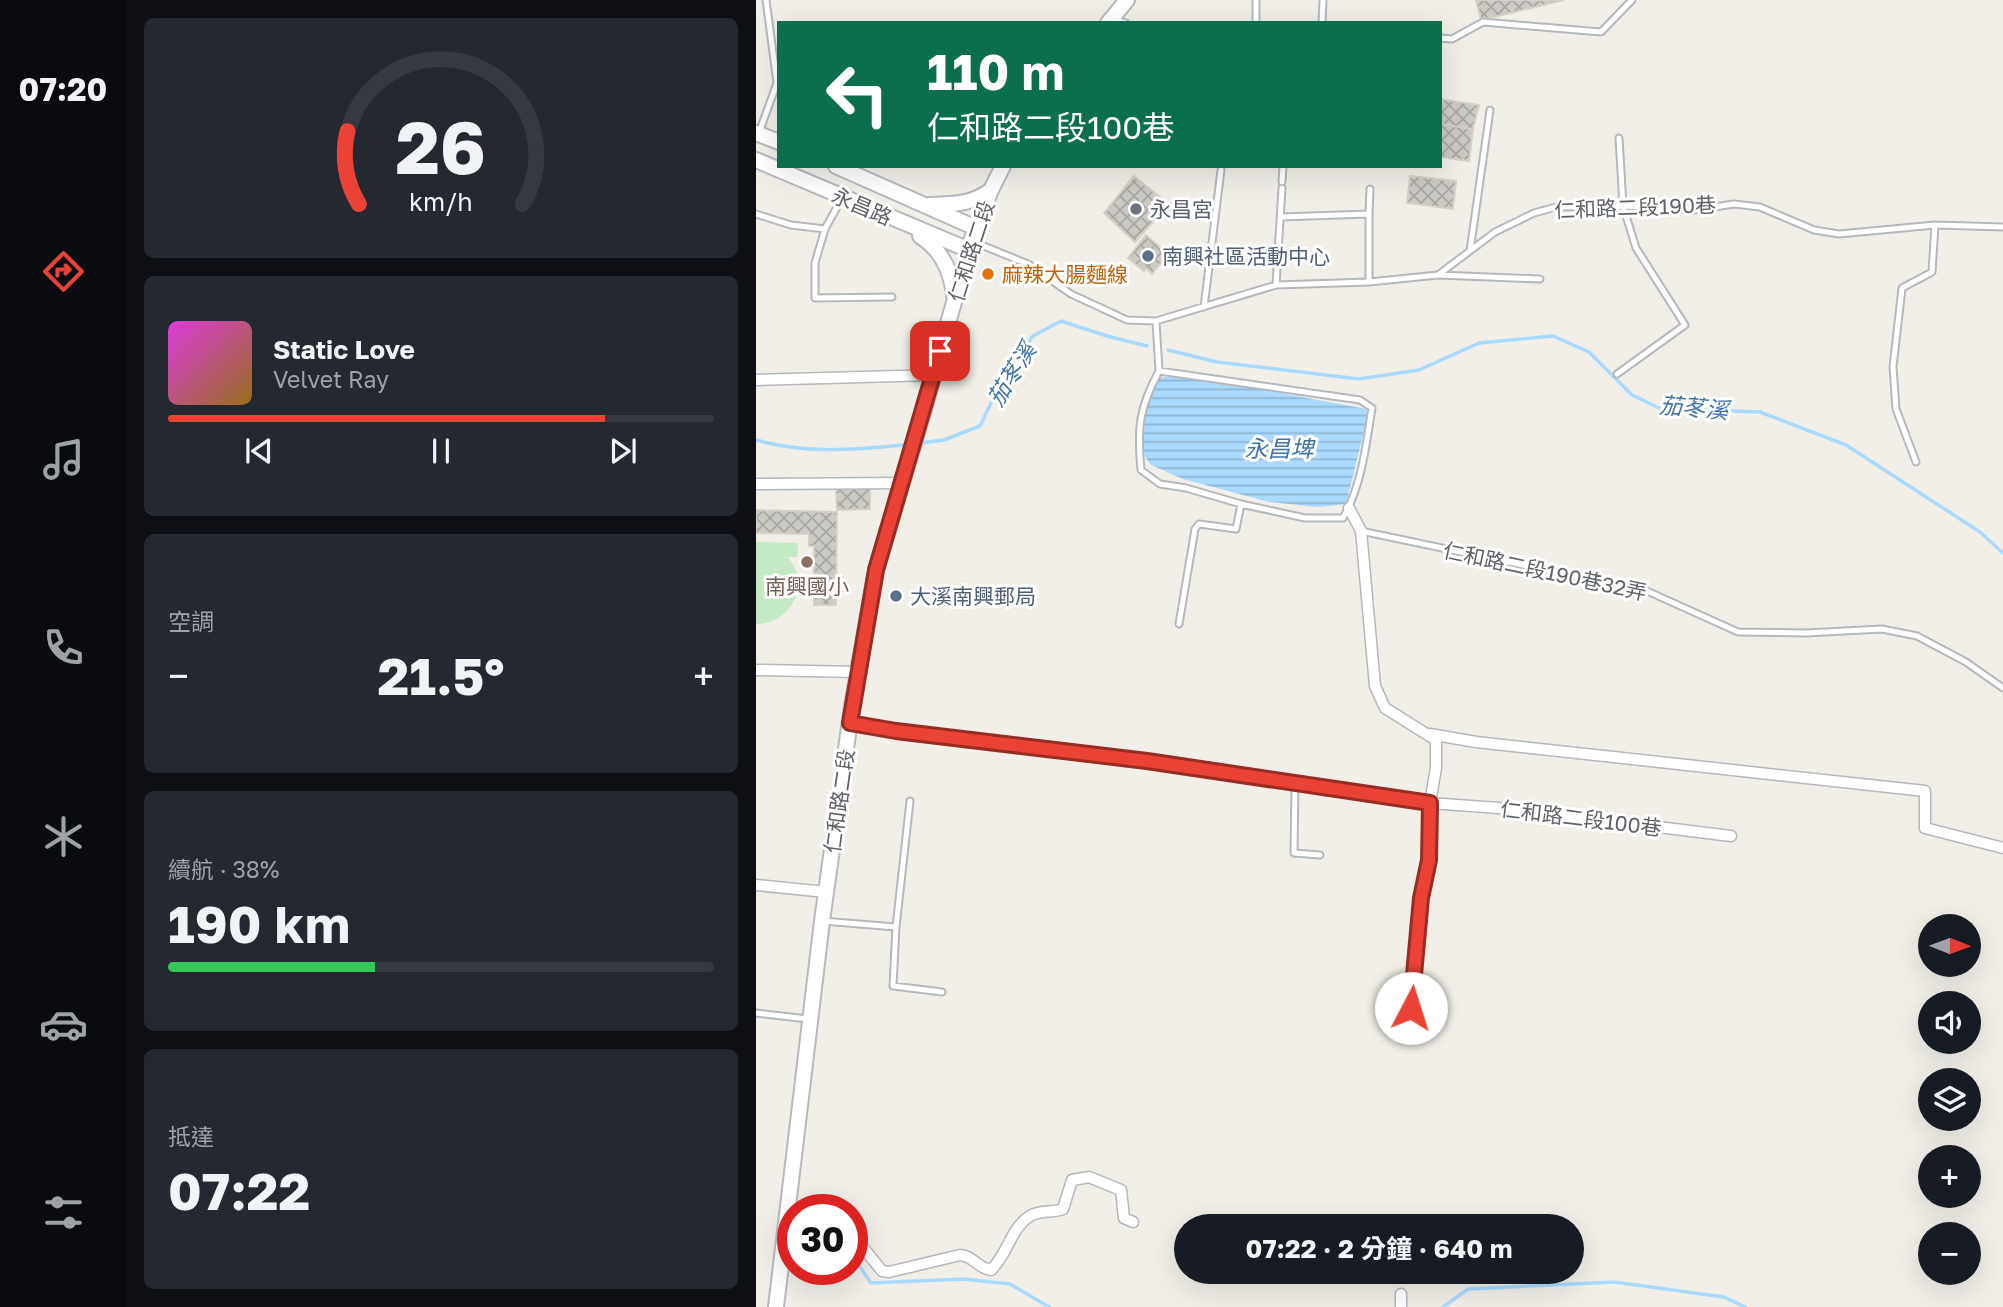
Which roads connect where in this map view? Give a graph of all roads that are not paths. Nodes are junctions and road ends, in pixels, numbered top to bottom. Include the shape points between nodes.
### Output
1 (766, 0) edge
2 (1127, 0) edge
3 (1256, 0) edge
4 (1323, 0) edge
5 (1632, 0) edge
6 (1109, 21) edge
7 (1256, 21) edge
8 (1322, 21) edge
9 (1442, 38) edge
10 (1490, 110) dead end
11 (757, 133) edge
12 (1619, 138) dead end
13 (777, 141) edge
14 (756, 160) edge
15 (840, 168) edge
16 (1002, 168) edge
17 (1283, 168) edge
18 (1221, 170) dead end
19 (1370, 189) dead end
20 (990, 190) junction
21 (842, 198) junction
22 (921, 205) junction
23 (1623, 206) junction
24 (756, 214) edge
25 (1369, 214) junction
26 (1280, 217) junction
27 (895, 220) junction
28 (1935, 225) junction
29 (2003, 226) edge
30 (825, 229) junction
31 (972, 239) junction
32 (1470, 251) junction
33 (1438, 275) junction
34 (1541, 279) dead end
35 (1369, 282) junction
36 (1276, 285) junction
37 (892, 297) dead end
38 (954, 302) junction
39 (1204, 307) junction
40 (1156, 321) junction
41 (1159, 371) junction
42 (1617, 374) dead end
43 (934, 375) junction
44 (756, 380) edge
45 (1916, 462) dead end
46 (901, 483) junction
47 (756, 484) edge
48 (1241, 504) junction
49 (1349, 508) junction
50 (1361, 531) junction
51 (1179, 624) dead end
52 (756, 670) edge
53 (857, 672) junction
54 (2003, 688) edge
55 (850, 723) junction
56 (1430, 734) junction
57 (1295, 782) junction
58 (911, 801) dead end
59 (1430, 803) junction
60 (1731, 836) dead end
61 (2003, 848) edge
62 (1320, 855) dead end
63 (756, 885) edge
64 (826, 892) junction
65 (822, 921) junction
66 (896, 927) junction
67 (942, 992) dead end
68 (756, 1013) edge
69 (1435, 1017) dead end
70 (810, 1019) junction
71 (793, 1194) edge
72 (1133, 1222) dead end
73 (868, 1254) edge
74 (779, 1285) edge
75 (1401, 1294) dead end
76 (776, 1307) edge
77 (1401, 1307) edge

1 - 11 lane via 777,83
2 - 6 main road
3 - 7 lane
4 - 8 lane
5 - 9 lane via 1601,32 1483,22 1452,39
10 - 32 lane
11 - 13 main road
12 - 23 lane
14 - 21 main road, 永昌路
15 - 22 main road, 永昌路
16 - 20 main road, 仁和路二段
17 - 26 lane
18 - 39 lane
19 - 25 lane
20 - 22 main road via 956,205
20 - 31 main road, 仁和路二段
21 - 27 main road, 永昌路
21 - 30 lane
22 - 31 main road, 永昌路
23 - 28 lane, 仁和路二段190巷 via 1760,207 1814,230 1839,234
23 - 32 lane, 仁和路二段190巷 via 1556,207 1534,213 1495,232
23 - 42 lane via 1636,248 1685,326
24 - 30 lane
25 - 26 lane
25 - 35 lane
26 - 36 lane
27 - 31 main road, 永昌路
27 - 38 main road via 930,242 943,258
28 - 29 lane, 仁和路二段190巷
28 - 45 lane via 1932,272 1902,288 1893,367 1896,409
30 - 37 lane via 815,263 815,298
31 - 38 main road, 仁和路二段
31 - 40 lane via 1028,264 1070,294 1127,320
32 - 33 lane, 仁和路二段190巷
33 - 34 lane
33 - 35 lane
35 - 36 lane
36 - 39 lane
38 - 43 main road, 仁和路二段
39 - 40 lane
40 - 41 lane
41 - 48 lane via 1144,399 1141,470 1160,484
41 - 49 lane via 1360,400 1372,408 1363,465
43 - 44 street
43 - 46 main road, 仁和路二段
46 - 47 street
46 - 53 main road, 仁和路二段 via 876,570
48 - 49 lane via 1305,518 1343,518
48 - 51 lane via 1236,529 1199,524 1195,528
49 - 50 street
50 - 54 lane, 仁和路二段190巷32弄 via 1647,591 1738,632 1882,629 1917,636
50 - 56 street via 1375,686 1385,708
52 - 53 street
53 - 55 main road, 仁和路二段
55 - 57 street, 仁和路二段100巷
55 - 64 main road, 仁和路二段
56 - 59 street via 1437,752
56 - 61 street via 1476,743 1925,791 1925,828
57 - 59 street, 仁和路二段100巷
57 - 62 lane via 1294,853
58 - 66 lane
59 - 60 street, 仁和路二段100巷
59 - 69 street via 1429,860 1411,1008 1418,1016
63 - 64 street
64 - 65 main road, 仁和路二段
65 - 66 lane
65 - 70 main road, 仁和路二段
66 - 67 lane via 893,986
68 - 70 lane
70 - 71 main road, 仁和路二段
72 - 73 street via 1124,1218 1121,1190 1088,1177 1072,1180 1063,1209 1033,1214 1016,1228 991,1270 960,1255 882,1271
74 - 76 main road, 仁和路二段
75 - 77 street

